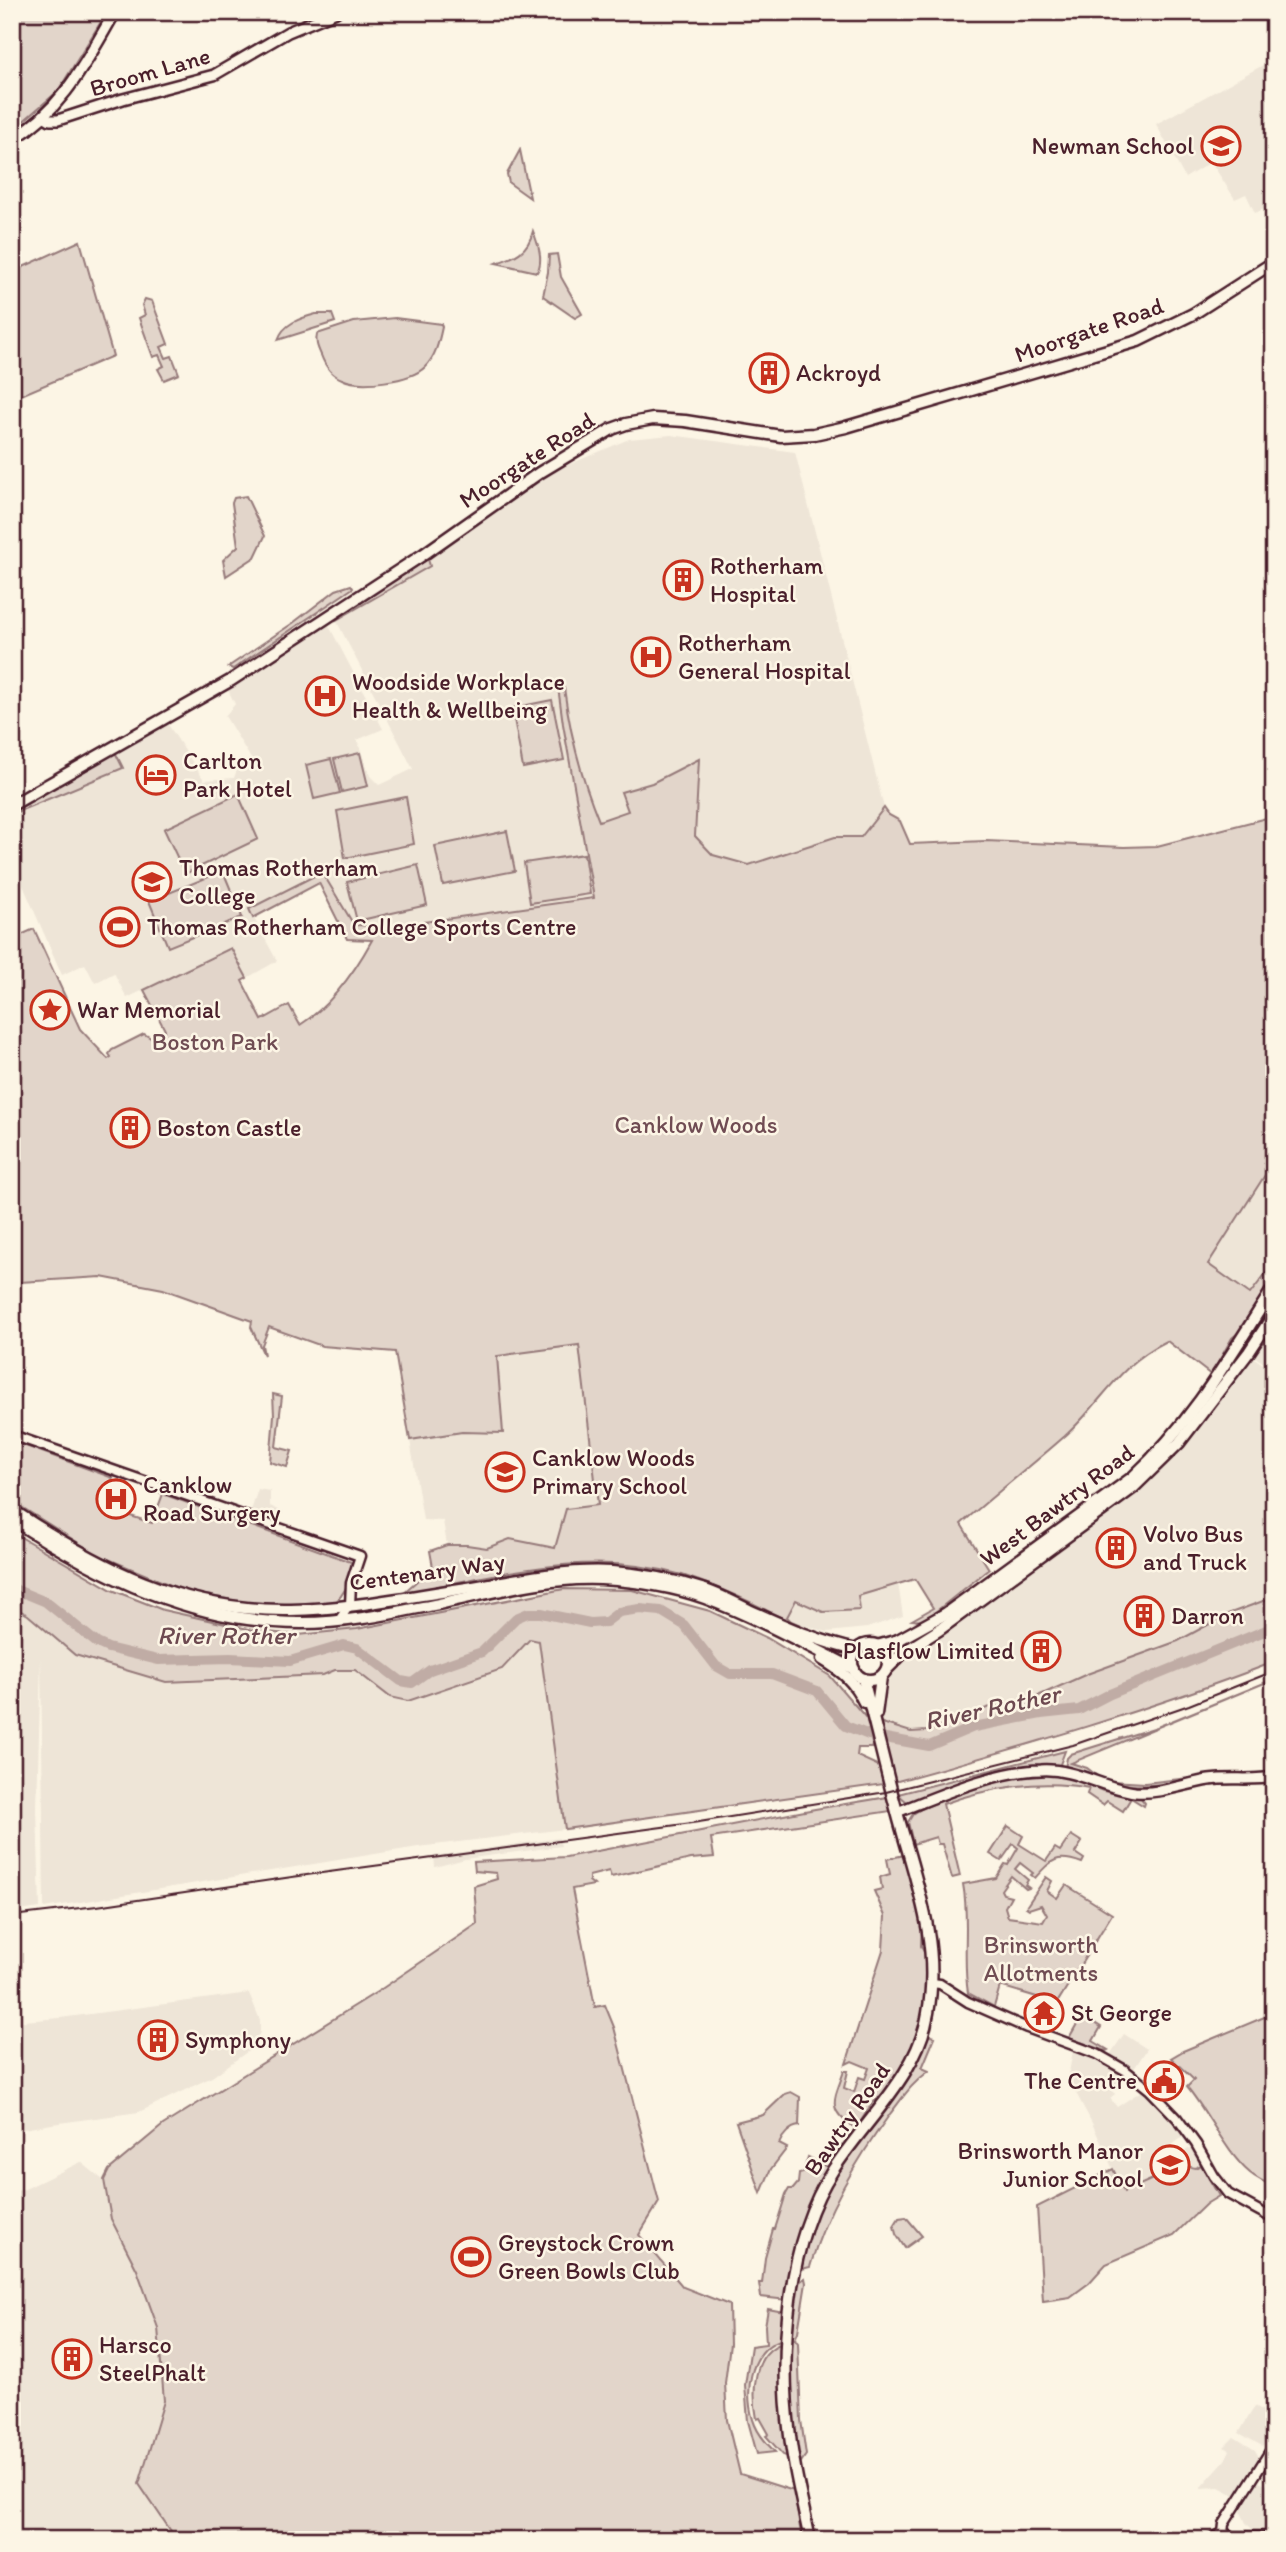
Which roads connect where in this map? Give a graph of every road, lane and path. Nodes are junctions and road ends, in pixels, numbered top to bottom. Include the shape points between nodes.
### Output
1 (115, 12) edge
2 (336, 12) edge
3 (45, 117) junction
4 (12, 140) edge
5 (1274, 262) edge
6 (12, 805) edge
7 (1274, 1287) edge
8 (1274, 1314) edge
9 (1214, 1383) junction
10 (1188, 1406) dead end
11 (12, 1435) edge
12 (12, 1510) edge
13 (12, 1519) edge
14 (966, 1593) dead end
15 (350, 1605) junction
16 (945, 1614) junction
17 (372, 1616) junction
18 (339, 1620) junction
19 (768, 1626) junction
20 (877, 1646) junction
21 (858, 1650) junction
22 (854, 1669) junction
23 (884, 1673) junction
24 (863, 1679) junction
25 (876, 1728) junction
26 (1274, 1777) edge
27 (897, 1812) junction
28 (932, 1983) junction
29 (1274, 2218) edge
30 (1274, 2445) edge
31 (1223, 2533) junction
32 (1274, 2538) edge
33 (810, 2540) edge
34 (1211, 2540) edge

1 - 3 main road via 70,86
2 - 3 main road, Broom Lane via 288,32 214,75 58,120
3 - 4 main road
5 - 6 main road, Moorgate Road via 1186,319 1138,341 846,427 781,436 653,419 612,429 230,681
7 - 9 main road, West Bawtry Road
8 - 23 main road, West Bawtry Road via 1179,1443 1133,1488 904,1652
9 - 10 main road
9 - 16 main road, West Bawtry Road via 1178,1431 1133,1477
11 - 15 street via 360,1556
12 - 15 main road, Centenary Way via 75,1550 157,1589 220,1605 291,1610
13 - 18 main road, Centenary Way via 115,1579 164,1599 277,1622
14 - 16 main road
15 - 17 main road
15 - 18 street
15 - 21 main road, Centenary Way via 565,1573 635,1574 707,1591 804,1635
16 - 20 main road, West Bawtry Road via 898,1640
17 - 18 main road, Centenary Way
17 - 19 main road, Centenary Way via 543,1583 599,1579 650,1584 704,1598
19 - 22 main road
19 - 25 main road via 844,1672
20 - 21 main road
20 - 23 main road via 886,1654
21 - 22 main road
22 - 24 main road
23 - 24 main road via 871,1681
23 - 25 main road, Bawtry Road via 876,1699
24 - 25 main road, Bawtry Road
25 - 27 main road, Bawtry Road
26 - 27 main road via 1210,1780 1148,1792 1107,1786 1061,1771 1038,1770 970,1785
27 - 28 main road, Bawtry Road via 926,1912
28 - 29 street via 1125,2070 1177,2118 1228,2194
28 - 33 main road, Bawtry Road via 926,2025 916,2053 831,2174 802,2238 787,2332 787,2373 789,2434
30 - 31 street
31 - 32 main road
31 - 34 main road

